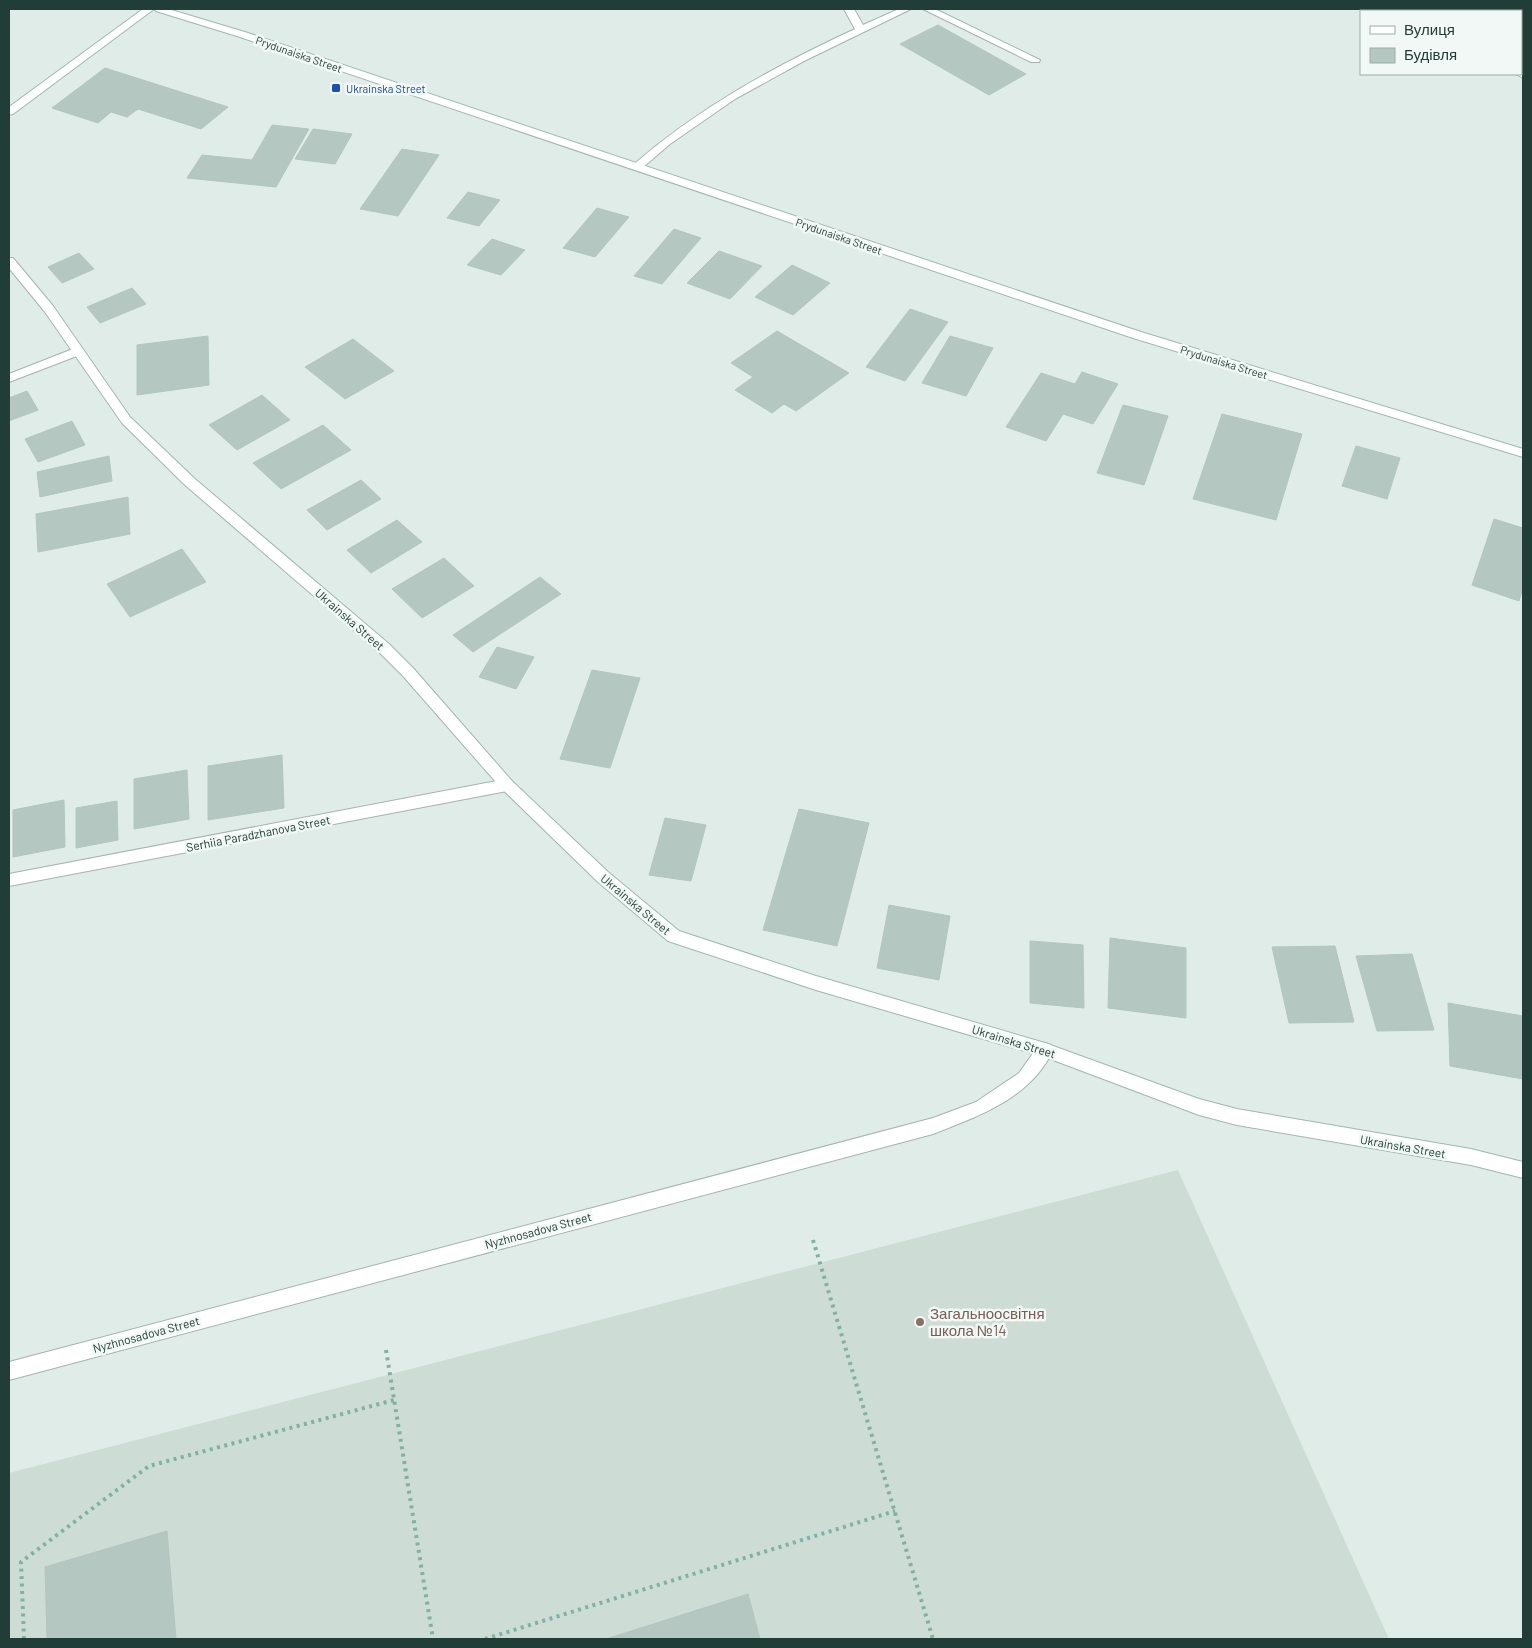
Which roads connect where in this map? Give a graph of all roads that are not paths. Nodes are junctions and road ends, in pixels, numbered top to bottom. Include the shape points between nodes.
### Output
1 (149, 9) edge
2 (159, 9) edge
3 (849, 9) edge
4 (906, 9) edge
5 (928, 9) edge
6 (860, 30) junction
7 (1035, 60) dead end
8 (9, 112) edge
9 (637, 168) junction
10 (9, 261) edge
11 (78, 351) junction
12 (9, 378) edge
13 (1523, 453) edge
14 (507, 785) junction
15 (9, 880) edge
16 (1045, 1050) junction
17 (1523, 1170) edge
18 (9, 1371) edge

1 - 8 street
2 - 9 street, Prydunaiska Street
3 - 6 street
4 - 6 street
5 - 7 street
6 - 9 street via 788,66 718,107 658,147
9 - 13 street, Prydunaiska Street via 1137,335
10 - 11 street, Ukrainska Street via 36,291
11 - 12 street
11 - 14 street, Ukrainska Street via 126,420 190,482 384,648
14 - 15 street, Serhiia Paradzhanova Street
14 - 16 street, Ukrainska Street via 603,877 674,936 816,983
16 - 17 street, Ukrainska Street via 1199,1108 1471,1157
16 - 18 street, Nyzhnosadova Street via 1025,1078 982,1107 932,1126

